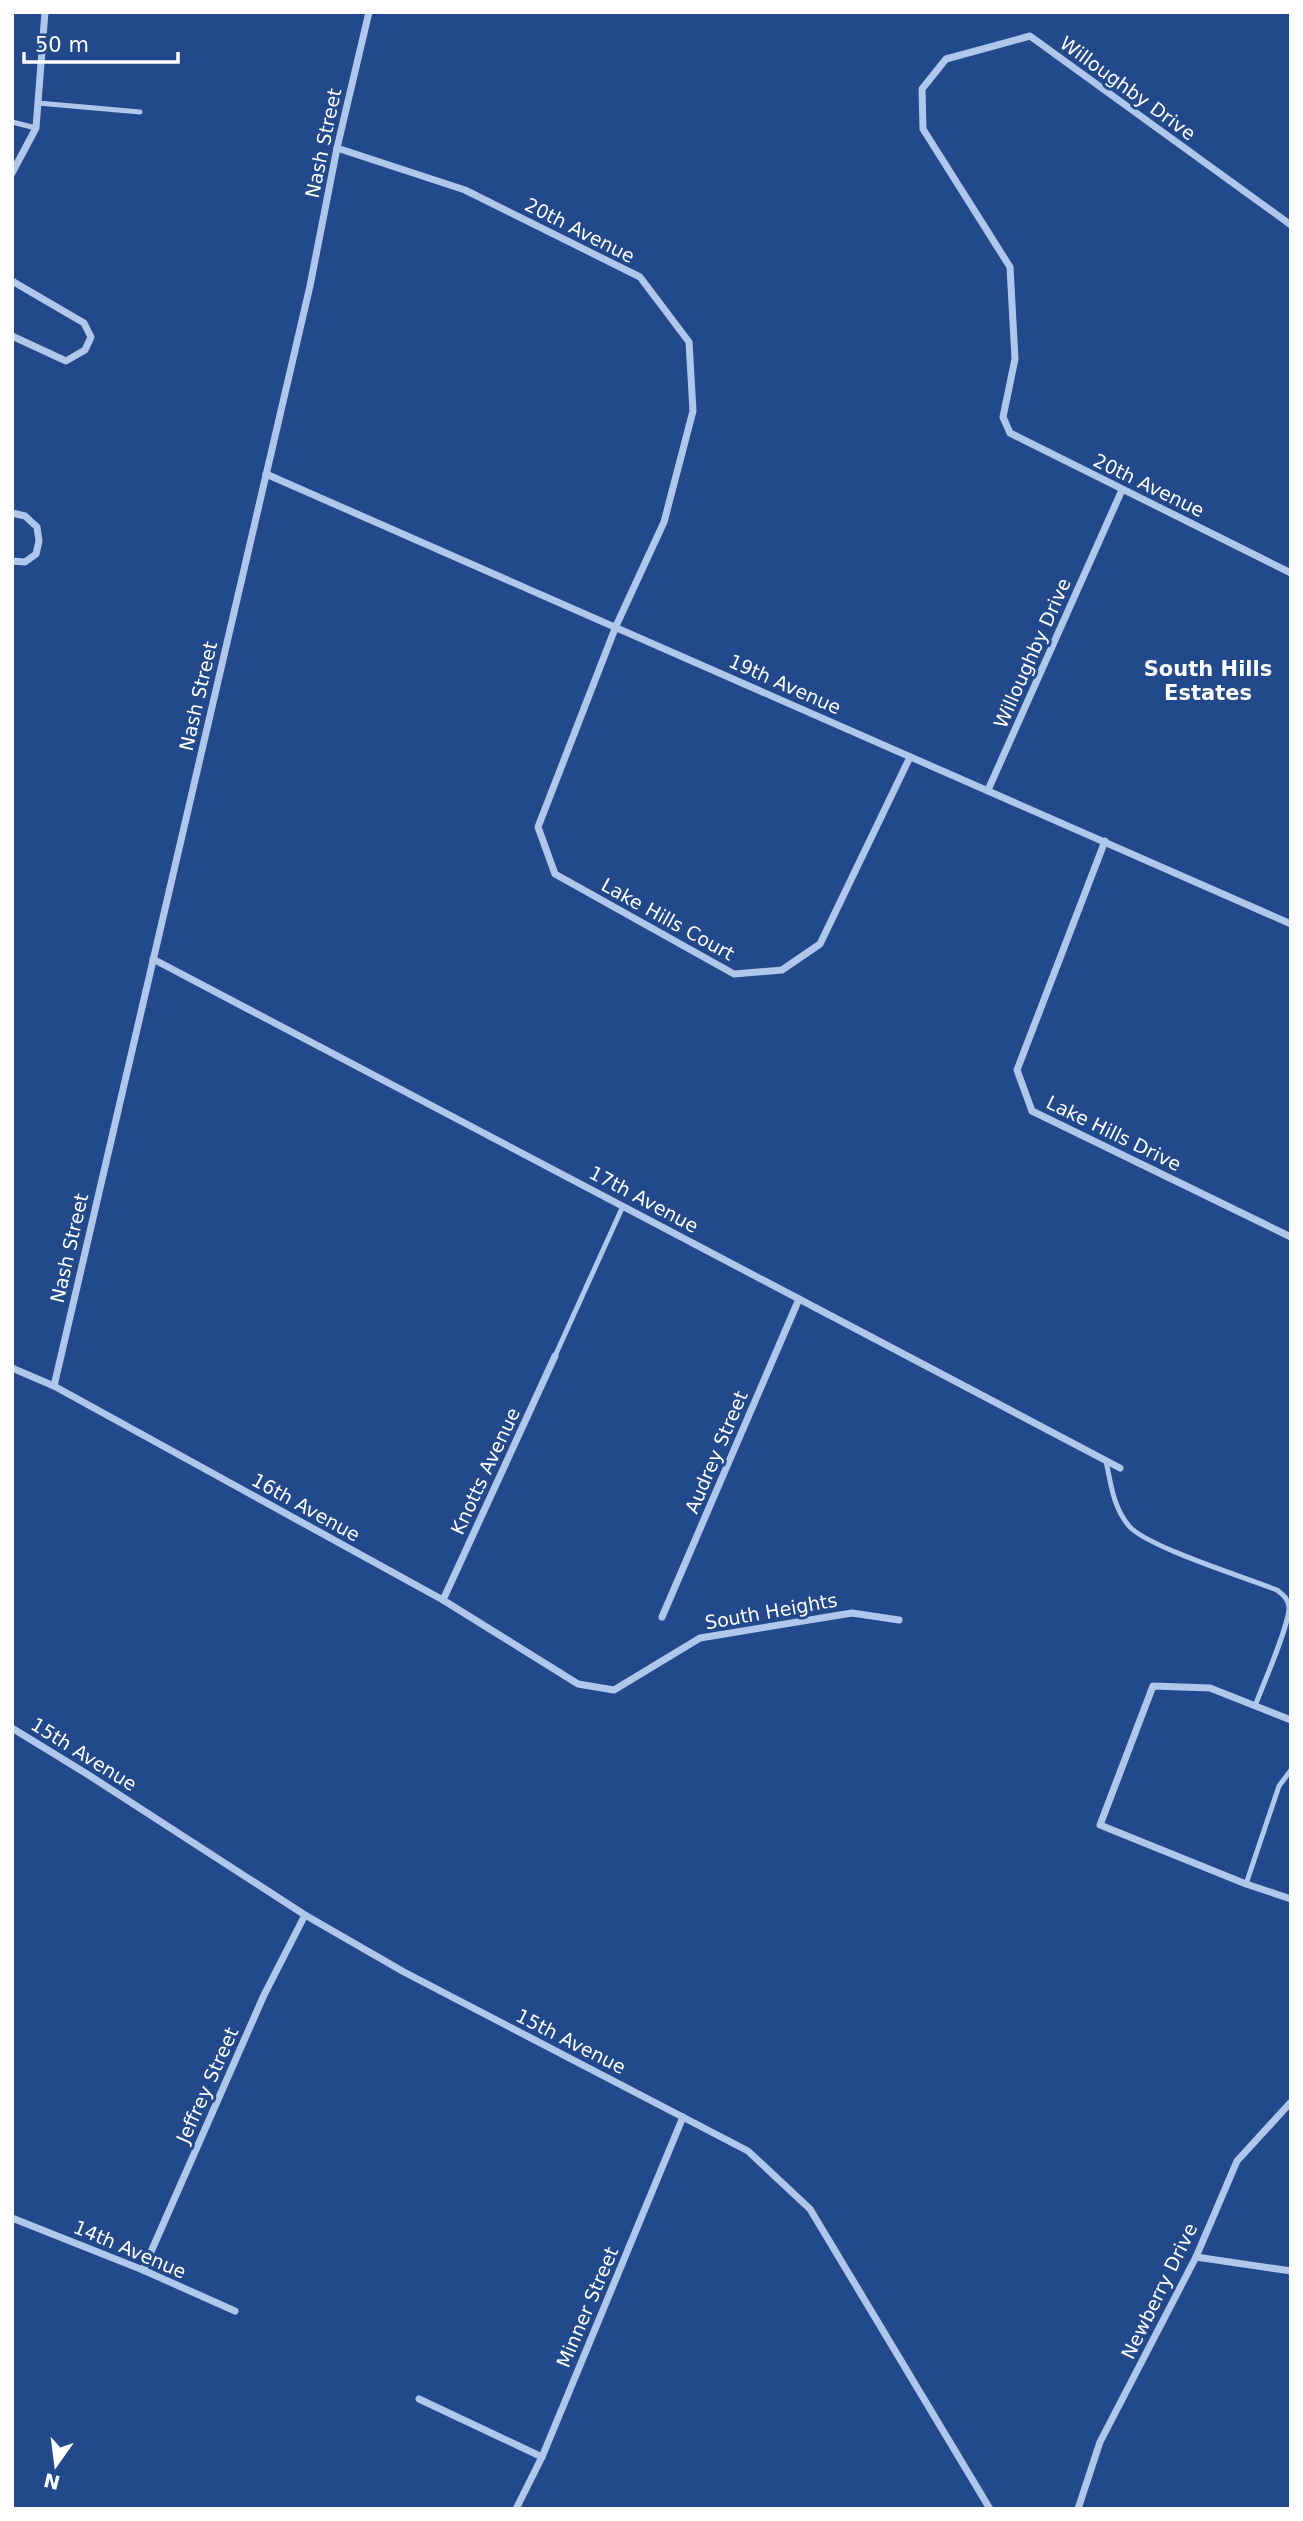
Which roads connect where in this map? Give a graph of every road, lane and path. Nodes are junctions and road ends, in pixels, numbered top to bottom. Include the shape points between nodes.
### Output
1 (46, 12) edge
2 (369, 12) edge
3 (38, 103) junction
4 (140, 112) dead end
5 (12, 122) edge
6 (36, 128) junction
7 (337, 148) junction
8 (12, 173) edge
9 (1291, 225) edge
10 (12, 281) edge
11 (12, 336) edge
12 (1003, 416) joint
13 (266, 474) junction
14 (1122, 490) junction
15 (12, 513) edge
16 (12, 561) edge
17 (1291, 573) edge
18 (616, 626) junction
19 (910, 757) junction
20 (988, 790) junction
21 (1105, 841) junction
22 (1291, 924) edge
23 (153, 959) junction
24 (623, 1206) junction
25 (1291, 1237) edge
26 (799, 1299) junction
27 (555, 1356) joint
28 (12, 1367) edge
29 (54, 1386) junction
30 (1106, 1461) junction
31 (1119, 1468) dead end
32 (443, 1600) junction
33 (662, 1616) dead end
34 (899, 1620) dead end
35 (579, 1684) joint
36 (1255, 1706) junction
37 (1291, 1720) edge
38 (12, 1728) edge
39 (1291, 1770) edge
40 (1247, 1884) junction
41 (1291, 1899) edge
42 (304, 1915) junction
43 (1291, 2102) edge
44 (683, 2117) junction
45 (12, 2218) edge
46 (1196, 2257) junction
47 (143, 2270) junction
48 (1291, 2271) edge
49 (235, 2311) dead end
50 (419, 2399) dead end
51 (542, 2457) junction
52 (516, 2509) edge
53 (990, 2509) edge
54 (1078, 2509) edge

1 - 3 street
2 - 7 street, Nash Street
3 - 4 lane
3 - 6 street
5 - 6 lane
6 - 8 street
7 - 13 street, Nash Street
7 - 18 street, 20th Avenue via 466,190 639,277 689,342 694,411 664,522
9 - 12 street, Willoughby Drive via 1030,36 946,59 922,89 923,129 1010,267 1015,359
10 - 11 street via 84,323 91,337 85,350 66,361
12 - 14 street, 20th Avenue via 1010,433
13 - 18 street, 19th Avenue
13 - 23 street, Nash Street
14 - 17 street, 20th Avenue
14 - 20 street, Willoughby Drive
15 - 16 street via 25,516 37,527 39,541 36,554 25,562
18 - 19 street, 19th Avenue
18 - 19 street, Lake Hills Court via 538,827 555,874 734,974 782,970 820,944
19 - 20 street, 19th Avenue
20 - 21 street, 19th Avenue
21 - 22 street, 19th Avenue
21 - 25 street, Lake Hills Drive via 1017,1070 1032,1111
23 - 24 street, 17th Avenue
23 - 29 street, Nash Street
24 - 26 street, 17th Avenue
24 - 27 lane
26 - 30 street, 17th Avenue
26 - 33 street, Audrey Street
27 - 32 street, Knotts Avenue
28 - 29 street, 16th Avenue
29 - 32 street, 16th Avenue
30 - 31 street, 17th Avenue
30 - 36 lane via 1114,1501 1140,1535 1287,1598 1286,1625
32 - 35 street, 16th Avenue
34 - 35 street, South Heights via 852,1613 700,1638 614,1690
36 - 37 street
36 - 40 street via 1210,1688 1153,1686 1100,1825
38 - 42 street, 15th Avenue
39 - 40 lane via 1279,1786
40 - 41 street
42 - 44 street, 15th Avenue
42 - 47 street, Jeffrey Street
43 - 46 street, Newberry Drive via 1237,2161
44 - 51 street, Minner Street
44 - 53 street, 15th Avenue via 748,2151 810,2209
45 - 47 street, 14th Avenue
46 - 48 street
46 - 54 street, Newberry Drive via 1100,2442
47 - 49 street, 14th Avenue
50 - 51 street
51 - 52 street, Minner Street

